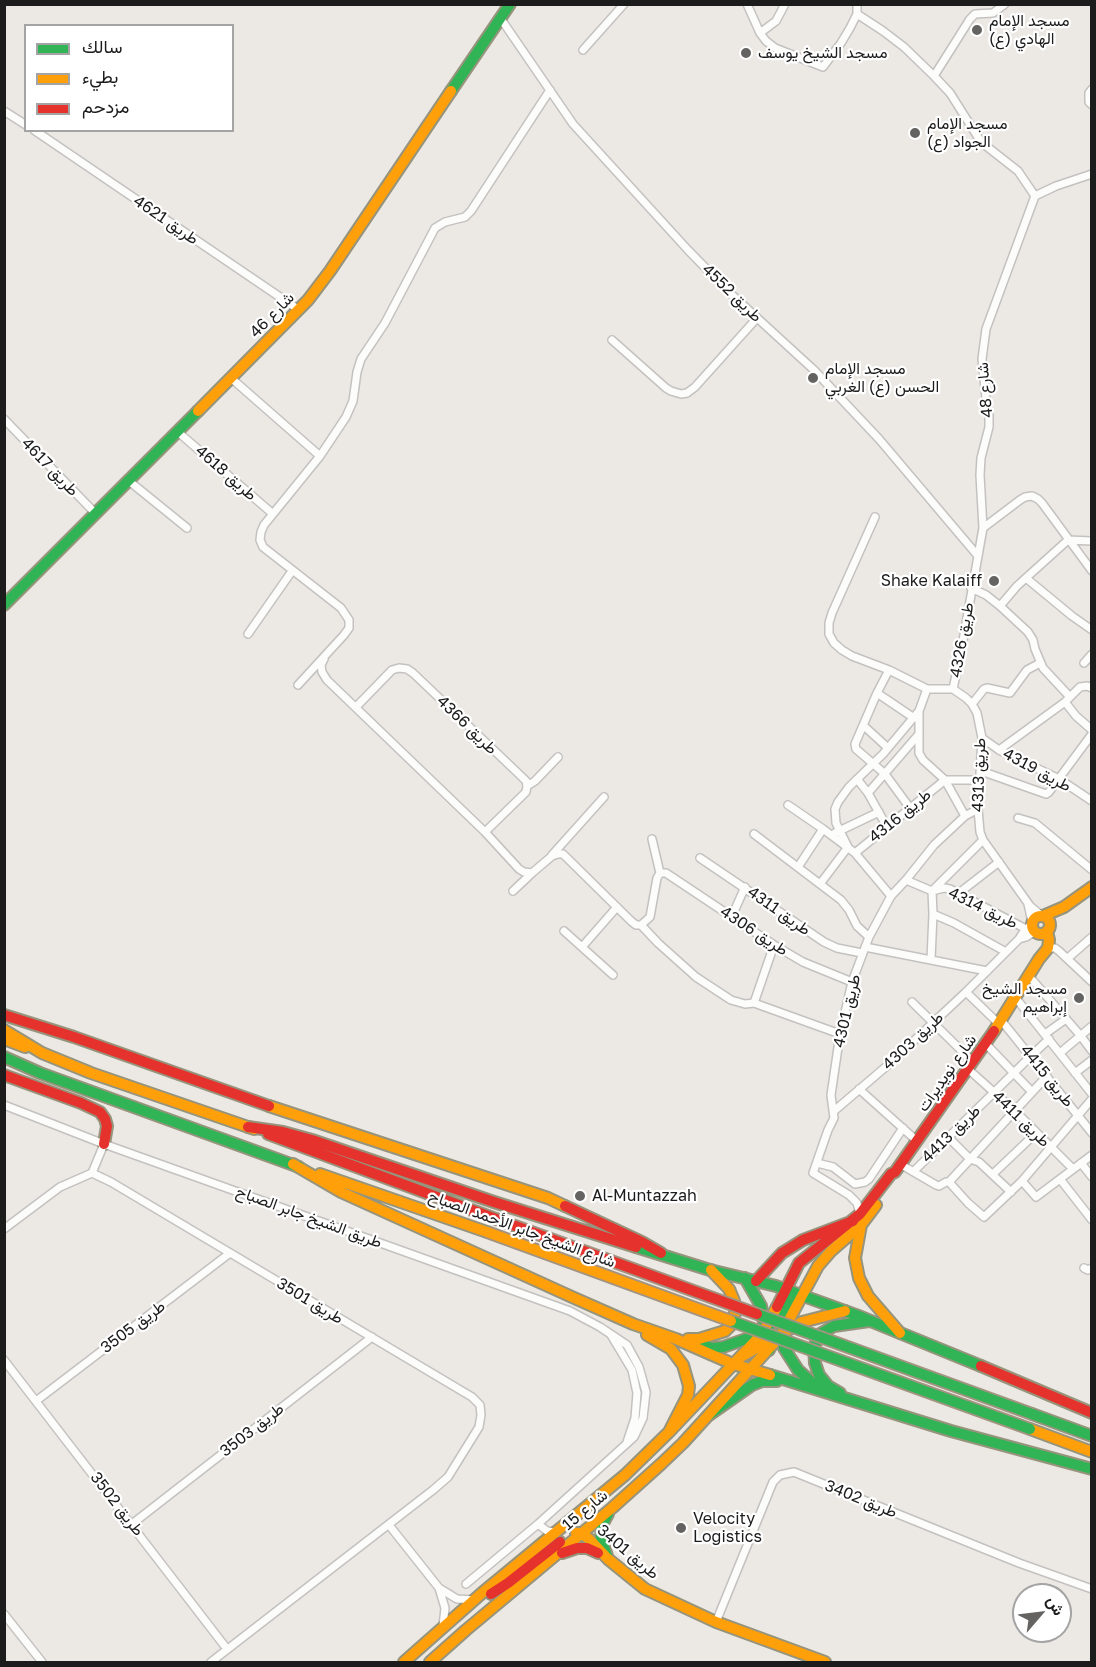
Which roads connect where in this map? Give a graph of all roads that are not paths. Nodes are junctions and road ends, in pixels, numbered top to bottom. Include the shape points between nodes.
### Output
1 (510, 4) edge
2 (624, 4) edge
3 (747, 4) edge
4 (785, 4) edge
5 (858, 4) edge
6 (1005, 4) edge
7 (857, 14) junction
8 (501, 19) junction
9 (760, 33) junction
10 (583, 50) dead end
11 (934, 76) junction
12 (1092, 89) edge
13 (550, 90) junction
14 (1092, 105) edge
15 (4, 111) edge
16 (24, 124) edge
17 (36, 132) edge
18 (1092, 174) edge
19 (1035, 196) junction
20 (299, 310) junction
21 (757, 318) junction
22 (612, 340) dead end
23 (231, 378) junction
24 (4, 419) edge
25 (178, 432) junction
26 (320, 456) junction
27 (129, 481) junction
28 (96, 514) junction
29 (273, 514) junction
30 (875, 517) dead end
31 (187, 528) dead end
32 (983, 528) junction
33 (1068, 540) junction
34 (1092, 541) edge
35 (978, 556) junction
36 (292, 571) junction
37 (1092, 572) edge
38 (1026, 578) junction
39 (971, 588) junction
40 (4, 605) edge
41 (1000, 606) junction
42 (1092, 630) edge
43 (248, 634) dead end
44 (1092, 654) edge
45 (325, 656) junction
46 (1040, 663) junction
47 (1084, 663) dead end
48 (889, 670) junction
49 (298, 685) dead end
50 (1092, 688) edge
51 (927, 689) junction
52 (953, 689) junction
53 (877, 693) junction
54 (1067, 700) junction
55 (972, 704) junction
56 (356, 707) junction
57 (917, 714) junction
58 (864, 726) junction
59 (1092, 732) edge
60 (919, 734) junction
61 (982, 738) junction
62 (888, 748) junction
63 (999, 750) junction
64 (558, 757) dead end
65 (873, 763) junction
66 (981, 771) junction
67 (885, 774) junction
68 (857, 779) junction
69 (1059, 779) junction
70 (945, 780) junction
71 (981, 780) junction
72 (527, 786) junction
73 (868, 793) junction
74 (604, 797) dead end
75 (1092, 801) edge
76 (788, 805) dead end
77 (910, 808) junction
78 (978, 809) junction
79 (879, 812) junction
80 (965, 816) junction
81 (1018, 818) dead end
82 (887, 827) junction
83 (823, 829) junction
84 (839, 831) junction
85 (485, 832) junction
86 (754, 834) dead end
87 (832, 835) junction
88 (652, 839) dead end
89 (983, 840) junction
90 (848, 847) junction
91 (855, 853) junction
92 (552, 856) junction
93 (700, 858) dead end
94 (999, 862) junction
95 (798, 867) junction
96 (1092, 870) edge
97 (532, 873) junction
98 (660, 873) junction
99 (906, 880) junction
100 (820, 884) junction
101 (745, 887) junction
102 (1092, 887) edge
103 (513, 891) dead end
104 (932, 891) junction
105 (959, 893) junction
106 (891, 896) junction
107 (1027, 902) junction
108 (1064, 907) junction
109 (617, 908) junction
110 (933, 914) junction
111 (732, 916) junction
112 (1043, 916) junction
113 (641, 925) junction
114 (1037, 928) junction
115 (564, 931) dead end
116 (869, 937) junction
117 (1091, 940) edge
118 (774, 945) junction
119 (582, 946) junction
120 (1048, 948) junction
121 (863, 950) junction
122 (1006, 952) junction
123 (1068, 958) junction
124 (931, 959) junction
125 (1039, 959) junction
126 (987, 971) junction
127 (613, 975) dead end
128 (1029, 976) junction
129 (852, 982) junction
130 (1092, 982) edge
131 (966, 992) junction
132 (1015, 996) junction
133 (912, 1002) dead end
134 (754, 1003) junction
135 (4, 1015) edge
136 (1066, 1019) junction
137 (933, 1022) junction
138 (1000, 1022) junction
139 (1092, 1026) edge
140 (4, 1030) edge
141 (840, 1034) junction
142 (1080, 1035) junction
143 (1047, 1037) junction
144 (4, 1039) edge
145 (986, 1044) junction
146 (1092, 1051) edge
147 (42, 1053) junction
148 (1059, 1053) junction
149 (1030, 1056) junction
150 (4, 1057) edge
151 (1092, 1060) edge
152 (970, 1065) junction
153 (1014, 1072) junction
154 (1076, 1073) junction
155 (4, 1075) edge
156 (1047, 1076) junction
157 (859, 1089) junction
158 (1032, 1092) junction
159 (994, 1093) junction
160 (1092, 1094) edge
161 (1092, 1099) edge
162 (4, 1105) edge
163 (834, 1111) junction
164 (1016, 1112) junction
165 (1078, 1115) junction
166 (248, 1126) junction
167 (903, 1128) junction
168 (1036, 1133) junction
169 (1092, 1133) edge
170 (948, 1137) junction
171 (917, 1141) junction
172 (104, 1144) junction
173 (1051, 1148) junction
174 (1092, 1155) edge
175 (970, 1159) junction
176 (817, 1163) junction
177 (1081, 1163) junction
178 (293, 1164) junction
179 (897, 1168) junction
180 (1073, 1169) junction
181 (914, 1171) junction
182 (92, 1173) junction
183 (993, 1174) junction
184 (1092, 1177) edge
185 (1060, 1179) junction
186 (1022, 1181) junction
187 (949, 1182) junction
188 (1011, 1192) junction
189 (858, 1220) junction
190 (1092, 1220) edge
191 (4, 1228) edge
192 (230, 1253) junction
193 (667, 1256) junction
194 (710, 1270) junction
195 (751, 1279) junction
196 (786, 1290) junction
197 (801, 1295) junction
198 (572, 1297) junction
199 (845, 1311) junction
200 (784, 1313) junction
201 (869, 1321) junction
202 (766, 1329) junction
203 (782, 1333) junction
204 (902, 1335) junction
205 (372, 1337) junction
206 (676, 1339) junction
207 (768, 1346) junction
208 (4, 1360) edge
209 (737, 1361) junction
210 (750, 1370) junction
211 (801, 1386) junction
212 (822, 1391) junction
213 (850, 1399) junction
214 (36, 1401) junction
215 (1092, 1413) edge
216 (709, 1415) junction
217 (669, 1432) junction
218 (1092, 1436) edge
219 (1092, 1452) edge
220 (1092, 1469) edge
221 (588, 1506) junction
222 (612, 1508) junction
223 (132, 1524) junction
224 (538, 1524) junction
225 (388, 1525) junction
226 (556, 1532) junction
227 (581, 1533) junction
228 (544, 1543) junction
229 (608, 1559) junction
230 (549, 1560) junction
231 (466, 1584) dead end
232 (439, 1588) junction
233 (1092, 1588) edge
234 (491, 1594) junction
235 (475, 1600) junction
236 (4, 1614) edge
237 (716, 1622) junction
238 (443, 1629) junction
239 (228, 1649) junction
240 (42, 1662) edge
241 (210, 1662) edge
242 (404, 1662) edge
243 (412, 1662) edge
244 (430, 1662) edge
245 (825, 1662) edge

1 - 8 main road, شارع 46
2 - 10 street
3 - 9 street
4 - 9 street via 776,21
5 - 7 street
6 - 11 street via 993,13 975,14 970,19
7 - 9 street via 842,43 823,67 776,48
7 - 11 street via 904,47
8 - 13 street, طريق 4552
8 - 20 main road, شارع 46 via 330,271
11 - 19 street via 956,101 981,142 1018,171
12 - 14 street
13 - 21 street, طريق 4552 via 573,124 688,250
13 - 26 street, طريق 4618 via 471,211 462,219 441,223 433,232 385,323 364,353 353,401
15 - 16 street
17 - 20 street, طريق 4621
18 - 19 street
19 - 32 street, شارع 48 via 986,329 982,359 989,427 981,458
20 - 23 main road, شارع 46
21 - 22 street via 695,387 681,394 671,392
21 - 35 street, طريق 4552 via 814,370 879,439
23 - 25 main road, شارع 46
23 - 26 street
24 - 28 street, طريق 4617
25 - 27 main road, شارع 46
25 - 29 street, طريق 4618
26 - 29 street, طريق 4618
27 - 28 main road, شارع 46
27 - 31 street
28 - 40 main road, شارع 46
29 - 36 street, طريق 4618 via 260,540
30 - 48 street via 829,624 834,644 852,656
32 - 33 street via 1032,496 1042,503
32 - 35 street, شارع 48
33 - 34 street
33 - 37 street
33 - 38 street
35 - 39 street, طريق 4326
36 - 43 street
36 - 45 street, طريق 4618 via 341,608 349,620 349,628
38 - 41 street
38 - 42 street
39 - 41 street
39 - 52 street, طريق 4326
41 - 46 street via 1028,632
44 - 47 street
45 - 49 street
45 - 56 street via 322,672
46 - 54 street
46 - 55 street via 1027,670 1010,693 987,688
48 - 51 street
48 - 53 street
50 - 54 street via 1080,687
51 - 52 street
51 - 57 street
52 - 55 street
53 - 57 street
53 - 58 street
54 - 59 street via 1076,717
54 - 63 street
55 - 61 street, طريق 4313
56 - 72 street, طريق 4366 via 392,670 406,669
56 - 85 street
57 - 60 street
57 - 62 street
58 - 62 street
58 - 65 street via 855,749
59 - 69 street
60 - 67 street
60 - 70 street via 918,753
61 - 63 street, طريق 4319
61 - 66 street, طريق 4313
62 - 65 street
63 - 69 street, طريق 4319
64 - 72 street
65 - 67 street
65 - 68 street
66 - 69 street via 1046,794
66 - 71 street, طريق 4313
67 - 73 street
67 - 77 street
68 - 73 street
68 - 84 street via 838,802 835,817
69 - 75 street, طريق 4319
70 - 71 street
70 - 77 street, طريق 4316
70 - 80 street
71 - 78 street, طريق 4313
72 - 85 street via 526,792
73 - 79 street
74 - 92 street
76 - 83 street
77 - 82 street, طريق 4316
78 - 80 street, طريق 4301
78 - 89 street, طريق 4313
79 - 82 street
79 - 84 street
80 - 99 street, طريق 4301 via 934,845
81 - 96 street via 1035,823
82 - 91 street, طريق 4316
83 - 87 street
83 - 95 street
84 - 87 street
84 - 90 street
85 - 97 street via 519,869
86 - 95 street
87 - 90 street
88 - 98 street
89 - 94 street, طريق 4313
89 - 104 street
90 - 91 street
90 - 100 street, طريق 4316
91 - 106 street
92 - 97 street
92 - 109 street via 563,854
93 - 101 street, طريق 4311
94 - 105 street
94 - 107 street, طريق 4313
95 - 100 street
97 - 103 street
98 - 111 street, طريق 4306 via 666,873
98 - 113 street via 650,917
99 - 104 street, طريق 4314
99 - 106 street, طريق 4301
100 - 116 street via 845,904 856,926
101 - 111 street
101 - 121 street, طريق 4311 via 824,942 837,948
102 - 108 main road
104 - 105 street, طريق 4314 via 944,888
104 - 110 street
105 - 114 street, طريق 4314
106 - 116 street, طريق 4301
107 - 112 street, طريق 4313
107 - 114 street, طريق 4313
108 - 112 main road
108 - 114 main road
109 - 113 street
109 - 119 street
110 - 122 street
110 - 124 street
111 - 118 street, طريق 4306
112 - 114 main road via 1048,919
113 - 134 street via 683,966 723,995 738,1002
114 - 120 main road via 1049,940
114 - 122 street, طريق 4303
114 - 125 main road via 1042,946
115 - 119 street
116 - 121 street, طريق 4301
117 - 123 street
118 - 129 street, طريق 4306 via 816,969
118 - 134 street
119 - 127 street
120 - 123 street via 1055,948
120 - 125 main road, شارع نويديرات
121 - 124 street, طريق 4311
121 - 129 street, طريق 4301
122 - 126 street, طريق 4303
123 - 130 street
124 - 126 street, طريق 4311
125 - 128 main road, شارع نويديرات
126 - 131 street, طريق 4303
128 - 132 main road, شارع نويديرات
128 - 136 street
129 - 141 street, طريق 4301
131 - 137 street, طريق 4303
131 - 138 street
132 - 138 main road, شارع نويديرات
132 - 143 street
133 - 137 street, طريق 4411
134 - 141 street
135 - 193 main road via 548,1198
136 - 142 street
136 - 143 street, طريق 4413
137 - 152 street, طريق 4411
137 - 157 street, طريق 4303
138 - 145 main road, شارع نويديرات
138 - 149 street, طريق 4415
139 - 142 street
140 - 147 main road, شارع الشيخ جابر الأحمد الصباح
141 - 163 street, طريق 4301 via 831,1095
142 - 146 street
142 - 148 street
143 - 148 street
143 - 149 street, طريق 4413
144 - 147 main road
145 - 152 main road, شارع نويديرات
145 - 153 street
147 - 166 main road, شارع الشيخ جابر الأحمد الصباح
148 - 154 street
149 - 153 street, طريق 4413
149 - 156 street, طريق 4415
150 - 178 main road, شارع الشيخ جابر الأحمد الصباح
151 - 154 street
152 - 159 street, طريق 4411
152 - 171 main road, شارع نويديرات
153 - 158 street
153 - 159 street, طريق 4413
154 - 160 street
155 - 172 main road via 100,1112 108,1126
156 - 158 street
156 - 165 street, طريق 4415
157 - 163 street, طريق 4303
157 - 167 street
158 - 164 street
159 - 164 street, طريق 4411
159 - 170 street, طريق 4413
161 - 165 street
162 - 172 street, طريق الشيخ جابر الصباح
163 - 176 street, طريق 4301
164 - 168 street, طريق 4411
164 - 175 street
165 - 169 street, طريق 4415
165 - 173 street
166 - 193 main road, شارع الشيخ جابر الأحمد الصباح via 312,1140
166 - 218 main road, شارع الشيخ جابر الأحمد الصباح, bridge
167 - 171 street
167 - 176 street via 865,1182 855,1184 833,1167
168 - 173 street, طريق 4411
168 - 183 street
170 - 175 street
170 - 181 street, طريق 4413
171 - 179 main road, شارع نويديرات
172 - 182 street
172 - 224 street, طريق الشيخ جابر الصباح via 570,1311 627,1346 635,1357 646,1392 643,1418 634,1437
173 - 180 street, طريق 4411
173 - 186 street
174 - 177 street
175 - 183 street
175 - 187 street
176 - 189 street, طريق 4301 via 813,1173 853,1198 859,1208
177 - 180 street
177 - 184 street
178 - 198 main road via 341,1192
178 - 219 main road, شارع الشيخ جابر الأحمد الصباح, bridge
179 - 181 street
179 - 189 main road, شارع نويديرات via 895,1178
180 - 185 street
181 - 187 street via 939,1186
182 - 191 street via 60,1187
182 - 192 street, طريق 3501
183 - 188 street
185 - 186 street via 1036,1197
185 - 190 street
186 - 188 street
187 - 188 street via 984,1217
189 - 195 main road via 803,1240
189 - 196 main road, شارع نويديرات via 802,1260
189 - 197 main road, شارع نويديرات via 818,1266
189 - 204 main road via 855,1258 859,1278 868,1296
192 - 205 street, طريق 3501
192 - 214 street, طريق 3505
193 - 194 main road
194 - 195 main road
194 - 206 main road via 729,1289 734,1301 732,1324 714,1335
195 - 196 main road
195 - 202 main road
196 - 197 main road
196 - 200 main road
196 - 202 main road, شارع نويديرات
197 - 199 main road
197 - 200 main road
197 - 203 main road
198 - 206 main road
198 - 217 main road via 671,1348 687,1374 689,1386
199 - 201 main road
199 - 203 main road via 802,1322
200 - 202 main road
200 - 203 main road
201 - 204 main road
201 - 213 main road via 834,1326 820,1334 814,1347 819,1375 828,1386
202 - 206 main road via 723,1347
202 - 207 main road
202 - 209 main road, شارع 15
203 - 207 main road
203 - 212 main road via 789,1358
204 - 215 main road
205 - 223 street, طريق 3503
205 - 225 street, طريق 3501 via 472,1397 480,1405 481,1415 479,1427 448,1476
206 - 209 main road
207 - 209 main road
207 - 210 main road, شارع 15
208 - 214 street, طريق 3502
209 - 210 main road
209 - 217 main road, شارع 15
210 - 211 main road
210 - 216 main road, شارع 15
211 - 212 main road
211 - 216 main road via 762,1381
212 - 213 main road
213 - 220 main road
214 - 223 street, طريق 3502
216 - 222 main road, شارع 15
217 - 221 main road, شارع 15
221 - 226 main road, شارع 15
221 - 234 main road via 581,1517
222 - 227 main road, شارع 15
222 - 229 main road via 605,1517 601,1537
223 - 239 street, طريق 3502
224 - 226 street
224 - 228 street
224 - 231 street, طريق الشيخ جابر الصباح
225 - 232 street
225 - 239 street, طريق 3501
226 - 228 main road, شارع 15
227 - 229 main road, طريق 3401
227 - 230 main road, شارع 15
227 - 234 main road, طريق 3401 via 563,1539
228 - 235 main road, شارع 15
229 - 230 main road via 587,1548 577,1548
229 - 237 main road, طريق 3401 via 645,1589
230 - 244 main road, شارع 15
232 - 235 street via 457,1599
232 - 238 street via 446,1608
233 - 237 street, طريق 3402 via 1019,1563 794,1472 780,1475 773,1482
234 - 243 main road
235 - 238 main road, شارع 15
236 - 240 street
237 - 245 main road, طريق 3401
238 - 242 main road, شارع 15
239 - 241 street, طريق 3501

